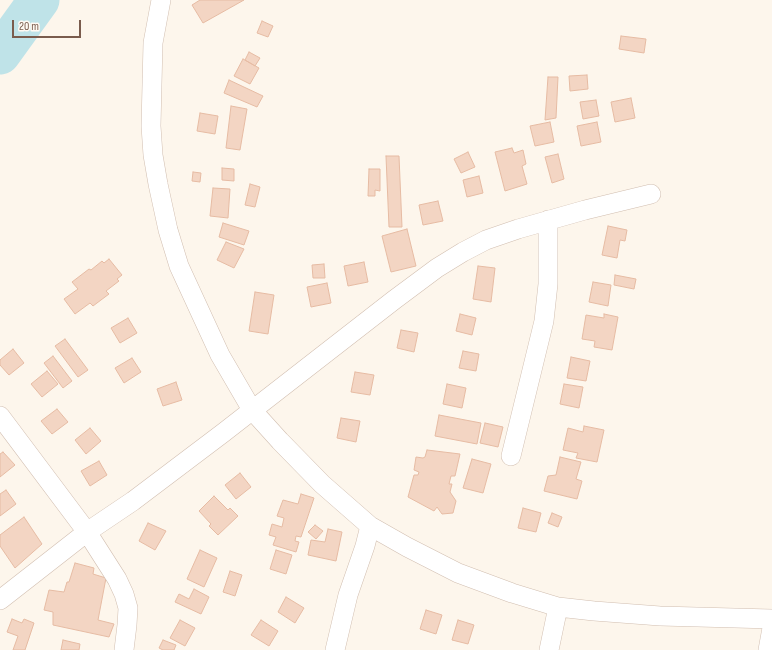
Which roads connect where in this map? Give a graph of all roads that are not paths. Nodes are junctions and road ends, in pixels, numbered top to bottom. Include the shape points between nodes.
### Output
1 (161, 0) edge
2 (651, 194) dead end
3 (548, 220) junction
4 (252, 410) junction
5 (0, 416) edge
6 (511, 456) dead end
7 (370, 526) junction
8 (87, 532) junction
9 (0, 600) edge
10 (558, 607) junction
11 (772, 619) edge
12 (772, 628) edge
13 (124, 650) edge
14 (335, 650) edge
15 (549, 650) edge
16 (768, 650) edge

1 - 4 street via 153,43 151,126 153,156 168,230 179,266 206,327
2 - 3 street
3 - 4 street via 486,240 437,268
3 - 6 street via 548,284 544,321
4 - 7 street via 322,484
4 - 8 street via 133,501
5 - 8 street
7 - 10 street via 458,572
7 - 14 street via 348,594
8 - 9 street
8 - 13 street via 124,594 128,608
10 - 11 street via 660,616
10 - 15 street
12 - 16 street

